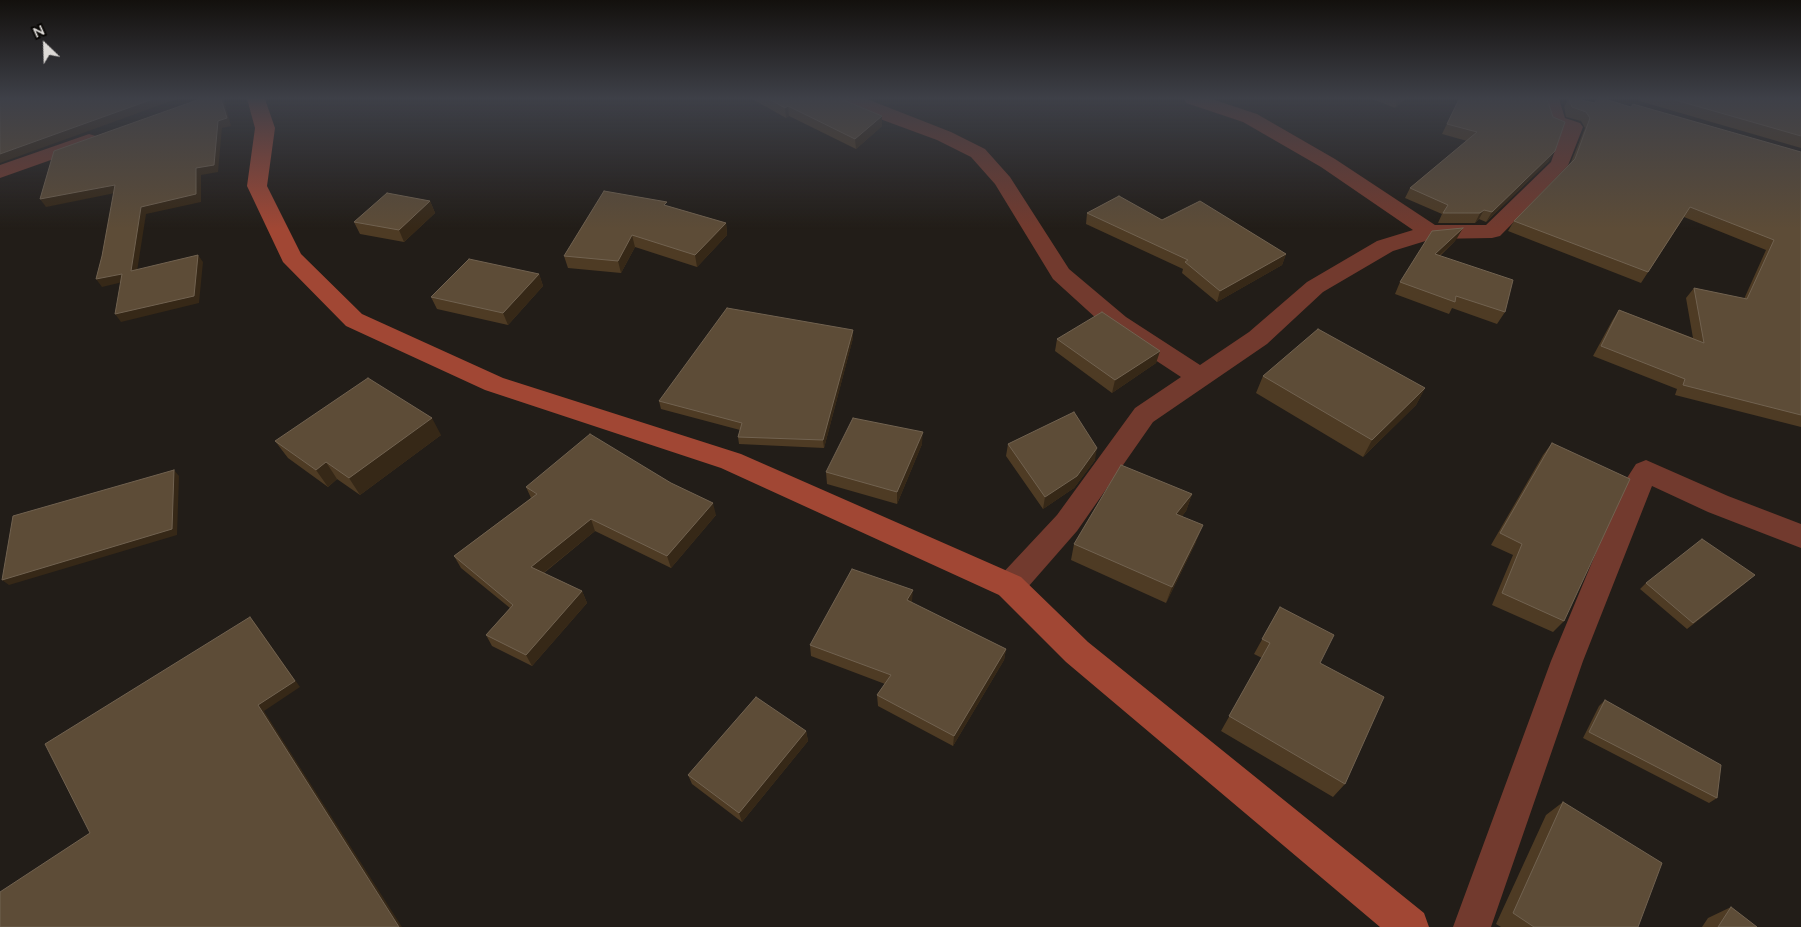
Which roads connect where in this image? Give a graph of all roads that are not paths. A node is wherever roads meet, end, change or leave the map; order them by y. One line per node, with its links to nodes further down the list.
1 (82, 142): 6 (street)
2 (263, 142): 10 (street)
3 (957, 142): 8 (street)
4 (1292, 142): 7 (street)
5 (1568, 142): 7 (street)
6 (0, 172)
7 (1430, 232): 8 (street)
8 (1199, 377): 10 (street)
9 (1801, 536): 12 (street)
10 (1010, 586): 11 (street)
11 (1410, 927)
12 (1472, 927)

